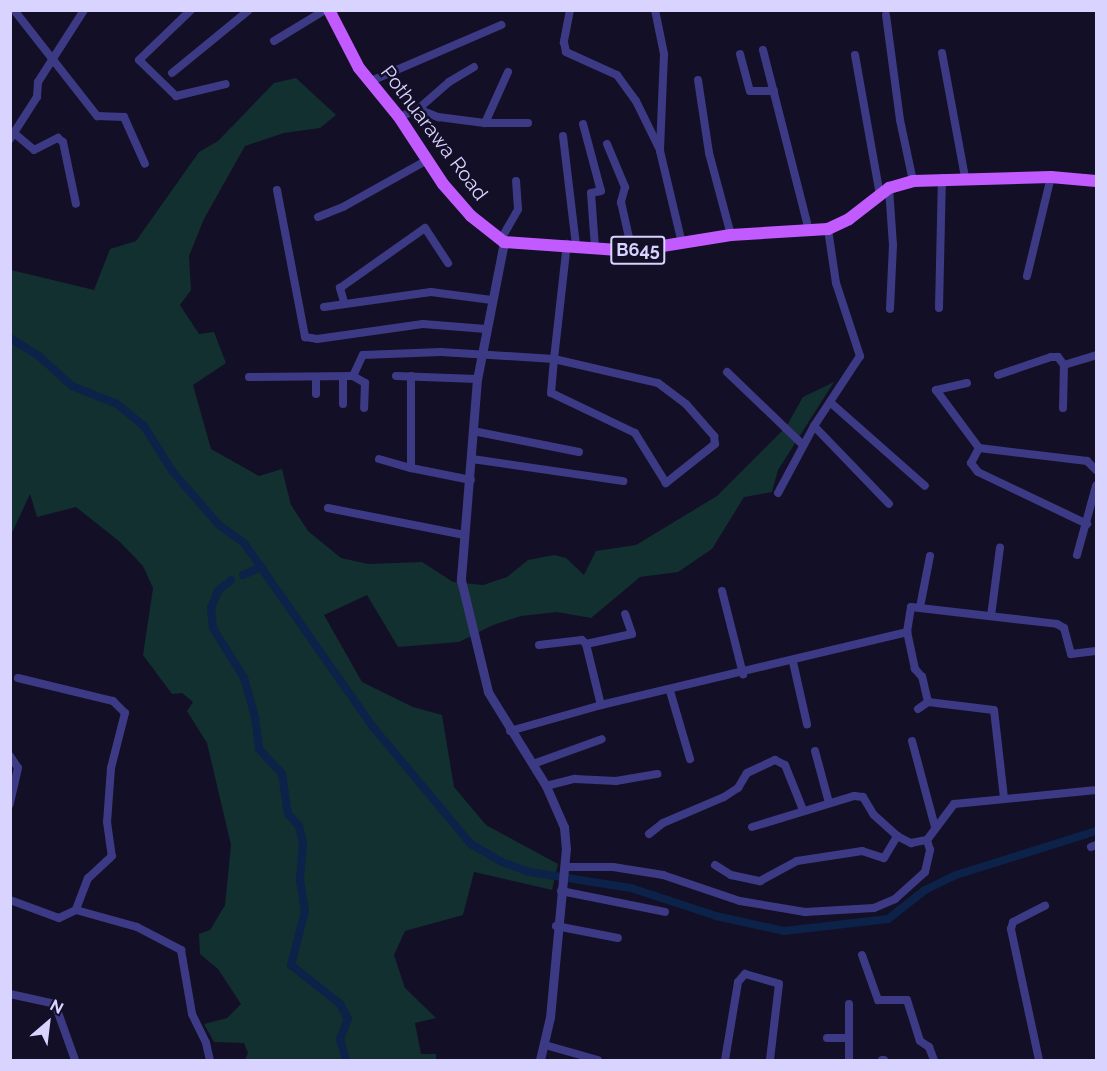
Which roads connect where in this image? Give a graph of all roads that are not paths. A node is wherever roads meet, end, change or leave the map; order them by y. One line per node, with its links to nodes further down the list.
1 (14, 10): 15 (street)
2 (84, 10): 15 (street)
3 (191, 10): 21 (street)
4 (249, 10): 18 (street)
5 (327, 10): 10 (street); 20 (main road, Pothuarawa Road)
6 (655, 10): 31 (street)
7 (572, 11): 31 (street)
8 (886, 15): 37 (street)
9 (501, 25): 20 (street)
10 (274, 41)
11 (763, 50): 22 (street)
12 (942, 53): 35 (street)
13 (740, 54): 22 (street)
14 (855, 55): 41 (street)
15 (52, 59): 28 (street); 33 (street)
16 (474, 67): 23 (street)
17 (508, 72): 25 (street)
18 (172, 74)
19 (698, 80): 46 (street)
20 (371, 81): 24 (main road, Pothuarawa Road)
21 (226, 84)
22 (774, 91): 45 (street)
23 (418, 109): 24 (street); 25 (street)
24 (399, 117): 32 (main road, Pothuarawa Road)
25 (485, 123): 26 (street)
26 (528, 123)
27 (583, 124): 50 (street)
28 (12, 136): 42 (street)
29 (563, 136): 49 (street)
30 (607, 144): 51 (street)
31 (660, 151): 48 (street)
32 (427, 160): 43 (street); 47 (main road, Pothuarawa Road)
33 (145, 164)
34 (942, 177): 35 (main road, B645); 37 (main road, B645); 57 (street)
35 (965, 177): 36 (main road, B645)
36 (1051, 177): 39 (main road, B645); 53 (street)
37 (913, 180): 41 (main road, B645)
38 (516, 181): 47 (street)
39 (1096, 181)
40 (277, 190): 59 (street)
41 (885, 192): 44 (main road, B645); 58 (street)
42 (76, 204)
43 (318, 217)
44 (828, 229): 45 (main road, B645); 75 (street)
45 (809, 230): 46 (main road, B645)
46 (731, 236): 48 (main road, B645)
47 (502, 241): 49 (main road, B645); 54 (street)
48 (682, 243): 51 (main road, B645)
49 (572, 244): 50 (main road, B645); 62 (street)
50 (595, 247): 51 (main road, B645)
51 (632, 251)
52 (448, 263): 55 (street)
53 (1027, 276)
54 (491, 300): 55 (street); 59 (street)
55 (344, 302): 56 (street)
56 (324, 307)
57 (939, 308)
58 (890, 309)
59 (486, 329): 60 (street)
60 (481, 353): 62 (street); 66 (street); 72 (street)
61 (1096, 356): 63 (street)
62 (554, 360): 62 (street)
63 (1064, 365): 65 (street); 78 (street)
64 (727, 372): 81 (street)
65 (998, 375)
66 (353, 376): 71 (street); 77 (street)
67 (396, 376): 68 (street)
68 (411, 376): 72 (street); 86 (street)
69 (249, 377): 70 (street)
70 (316, 377): 71 (street); 74 (street)
71 (343, 377): 76 (street)
72 (477, 379): 80 (street)
73 (967, 383): 82 (street)
74 (316, 394)
75 (831, 403): 79 (street); 90 (street)
76 (343, 404)
77 (364, 408)
78 (1063, 408)
79 (814, 426): 81 (street); 93 (street)
80 (474, 431): 83 (street); 85 (street)
81 (801, 443): 92 (street)
82 (979, 448): 87 (street); 95 (street)
83 (579, 452)
84 (379, 459): 86 (street)
85 (472, 459): 88 (street); 89 (street)
86 (411, 468): 88 (street)
87 (1096, 470)
88 (471, 480): 96 (street)
89 (623, 481)
90 (925, 486)
91 (1096, 486): 95 (street)
92 (778, 493)
93 (889, 504)
94 (328, 508): 96 (street)
95 (1088, 524): 99 (street)
96 (464, 535): 116 (street)
97 (1000, 548): 103 (street)
98 (930, 555): 101 (street)
99 (1077, 555)
100 (722, 591): 109 (street)
101 (920, 607): 103 (street); 104 (street)
102 (625, 614): 105 (street)
103 (991, 616): 107 (street)
104 (907, 632): 108 (street); 112 (street)
105 (586, 644): 106 (street); 113 (street)
106 (539, 645)
107 (1096, 651)
108 (793, 662): 109 (street); 115 (street)
109 (743, 674): 111 (street)
110 (18, 678): 139 (street)
111 (670, 691): 113 (street); 121 (street)
112 (928, 702): 114 (street); 126 (street)
113 (601, 705): 116 (street)
114 (918, 708)
115 (807, 724)
116 (510, 731): 122 (street)
117 (602, 740): 122 (street)
118 (912, 741): 131 (street)
119 (814, 751): 127 (street)
120 (10, 756): 128 (street)
121 (690, 759)
122 (532, 764): 124 (street)
123 (657, 774): 124 (street)
124 (546, 786): 136 (street)
125 (1096, 790): 126 (street)
126 (1004, 798): 131 (street)
127 (829, 802): 129 (street); 133 (street)
128 (10, 804)
129 (803, 810): 130 (street); 132 (street)
130 (752, 827)
131 (935, 827): 134 (street)
132 (649, 834)
133 (897, 836): 134 (street); 135 (street)
134 (927, 840): 136 (street)
135 (715, 865)
136 (563, 878): 140 (street); 141 (street)
137 (10, 900): 139 (street)
138 (1045, 906): 157 (street)
139 (76, 910): 150 (street)
140 (665, 912)
141 (556, 926): 142 (street); 148 (street)
142 (618, 938)
143 (862, 955): 156 (street)
144 (10, 993): 149 (street)
145 (849, 1004): 147 (street)
146 (827, 1038): 147 (street)
147 (849, 1038): 155 (street)
148 (544, 1045): 151 (street); 152 (street)
149 (75, 1060)
150 (210, 1060)
151 (540, 1060)
152 (598, 1060)
153 (725, 1060): 154 (street)
154 (770, 1060)
155 (849, 1060)
156 (934, 1060)
157 (1039, 1060)

